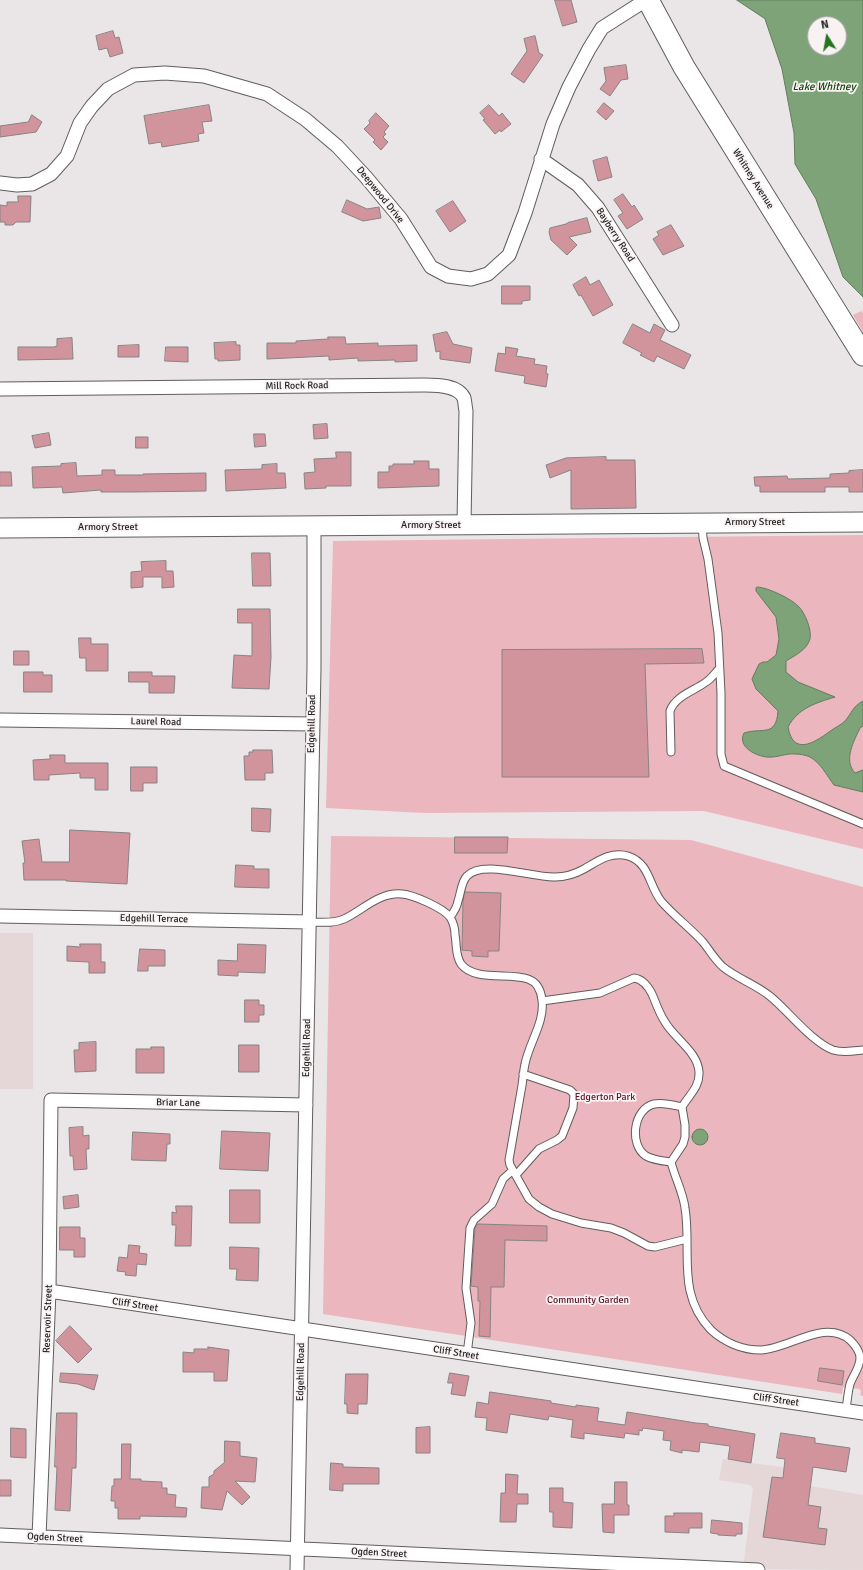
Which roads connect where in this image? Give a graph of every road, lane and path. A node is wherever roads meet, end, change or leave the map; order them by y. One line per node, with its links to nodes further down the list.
1 (647, 0): 2 (street, Deepwood Drive); 5 (main road, Whitney Avenue)
2 (541, 159): 3 (street, Deepwood Drive); 4 (street, Bayberry Road)
3 (0, 183)
4 (672, 325)
5 (863, 355)
6 (0, 389): 9 (street, Mill Rock Road)
7 (702, 522): 8 (main road, Armory Street); 9 (main road, Armory Street); 12 (lane)
8 (863, 522)
9 (464, 524): 10 (main road, Armory Street)
10 (314, 526): 11 (main road, Armory Street); 14 (street, Edgehill Road)
11 (0, 528)
12 (719, 669): 15 (lane); 16 (lane)
13 (0, 720): 14 (street, Laurel Road)
14 (312, 724): 19 (street, Edgehill Road)
15 (671, 752)
16 (863, 824)
17 (0, 916): 19 (street, Edgehill Terrace)
18 (450, 917): 19 (lane); 20 (lane); 21 (lane)
19 (308, 922): 24 (street, Edgehill Road)
20 (542, 1001): 22 (lane); 25 (lane)
21 (863, 1050)
22 (523, 1074): 27 (lane); 27 (lane)
23 (51, 1100): 24 (street, Briar Lane); 29 (street, Reservoir Street)
24 (306, 1105): 30 (street, Edgehill Road)
25 (682, 1107): 26 (lane); 26 (lane)
26 (671, 1162): 28 (lane)
27 (514, 1173): 28 (lane); 31 (lane)
28 (687, 1239): 32 (lane)
29 (49, 1291): 30 (street, Cliff Street); 35 (street, Reservoir Street)
30 (302, 1330): 31 (street, Cliff Street); 36 (street, Edgehill Road)
31 (467, 1354): 32 (street, Cliff Street)
32 (846, 1410): 33 (street, Cliff Street)
33 (863, 1413)
34 (0, 1535): 35 (street, Ogden Street)
35 (39, 1537): 36 (street, Ogden Street)
36 (298, 1550): 37 (street, Edgehill Road); 38 (street, Ogden Street)
37 (297, 1570)
38 (758, 1570)

